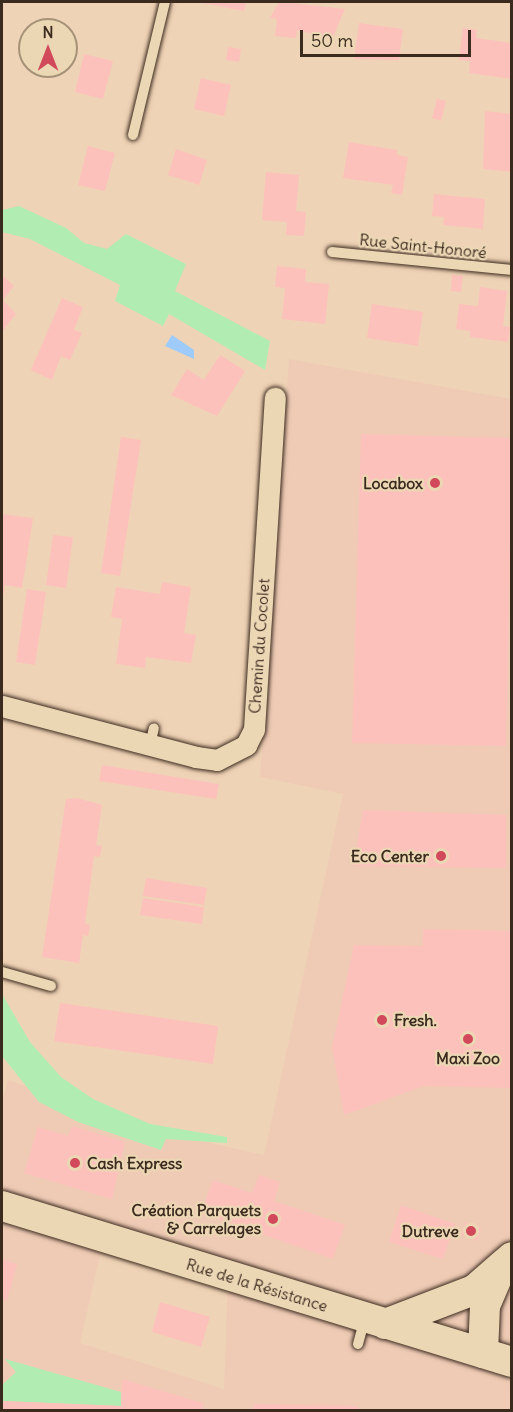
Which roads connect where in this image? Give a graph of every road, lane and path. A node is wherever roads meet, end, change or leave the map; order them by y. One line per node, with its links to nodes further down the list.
1 (165, 2): 2 (lane)
2 (133, 135)
3 (332, 252): 4 (lane, Rue Saint-Honoré)
4 (512, 270)
5 (275, 398): 6 (street, Chemin du Cocolet)
6 (2, 706)
7 (2, 972): 8 (lane)
8 (51, 986)
9 (2, 1206): 11 (street, Rue de la Résistance)
10 (505, 1265): 11 (street); 12 (street)
11 (369, 1329): 12 (street, Rue de la Résistance)
12 (483, 1353): 13 (street, Rue de la Résistance)
13 (512, 1362)

